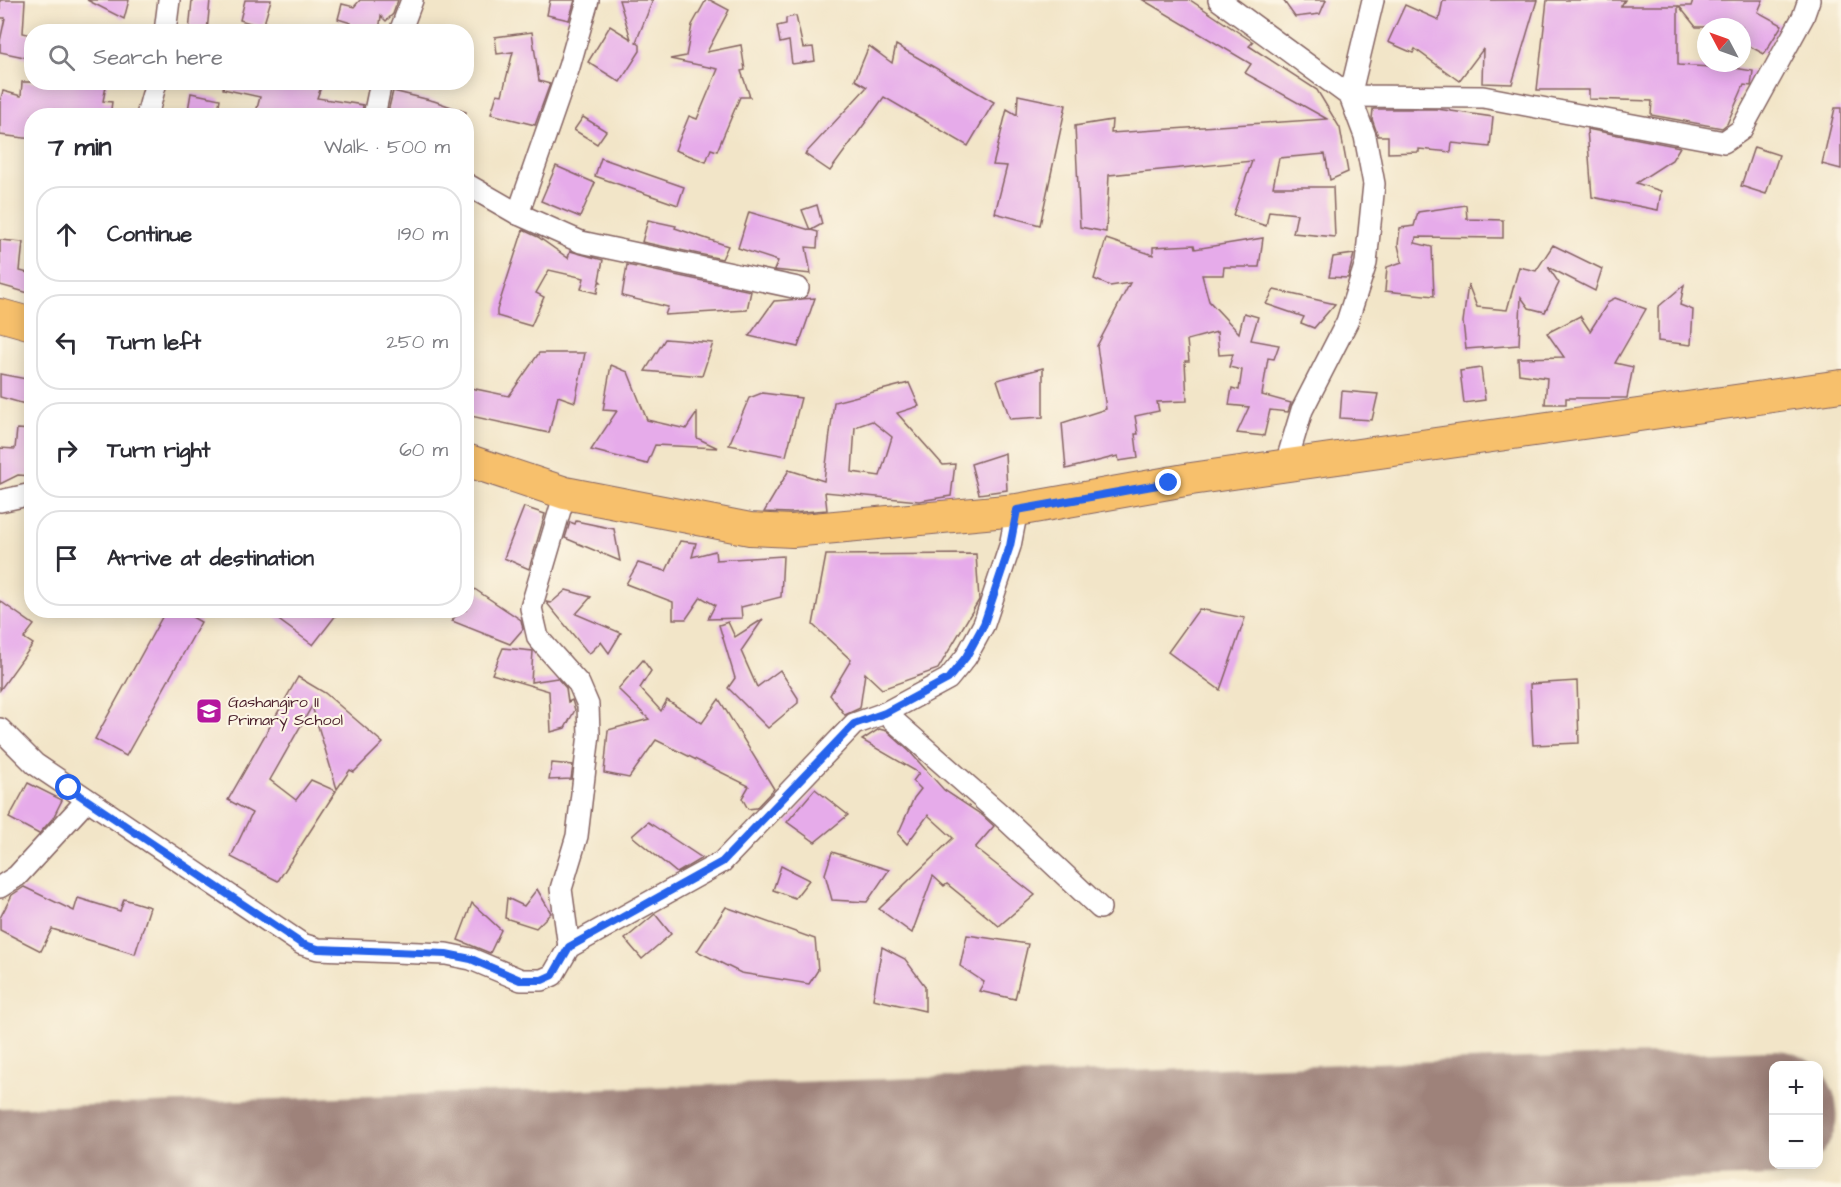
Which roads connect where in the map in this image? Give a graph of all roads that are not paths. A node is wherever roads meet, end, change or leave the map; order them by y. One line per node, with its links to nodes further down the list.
1 (169, 0): 7 (street)
2 (412, 0): 8 (street)
3 (588, 0): 15 (street)
4 (1220, 0): 11 (street)
5 (1373, 0): 11 (street)
6 (1809, 0): 11 (street)
7 (166, 24)
8 (403, 24)
9 (154, 90): 12 (street)
10 (379, 90): 13 (street)
11 (1350, 96): 21 (street)
12 (149, 108)
13 (376, 108)
14 (474, 189): 15 (street)
15 (518, 214): 16 (street)
16 (798, 288)
17 (0, 315): 18 (main road)
18 (24, 322)
19 (1841, 386): 21 (main road)
20 (474, 463): 22 (main road)
21 (1285, 467): 25 (main road)
22 (565, 493): 25 (main road); 31 (street)
23 (24, 496): 24 (street)
24 (0, 501)
25 (1017, 510): 26 (street)
26 (885, 713): 30 (street); 31 (street)
27 (0, 729): 28 (street)
28 (87, 800): 29 (street); 31 (street)
29 (0, 887)
30 (1100, 908)
31 (569, 947)

